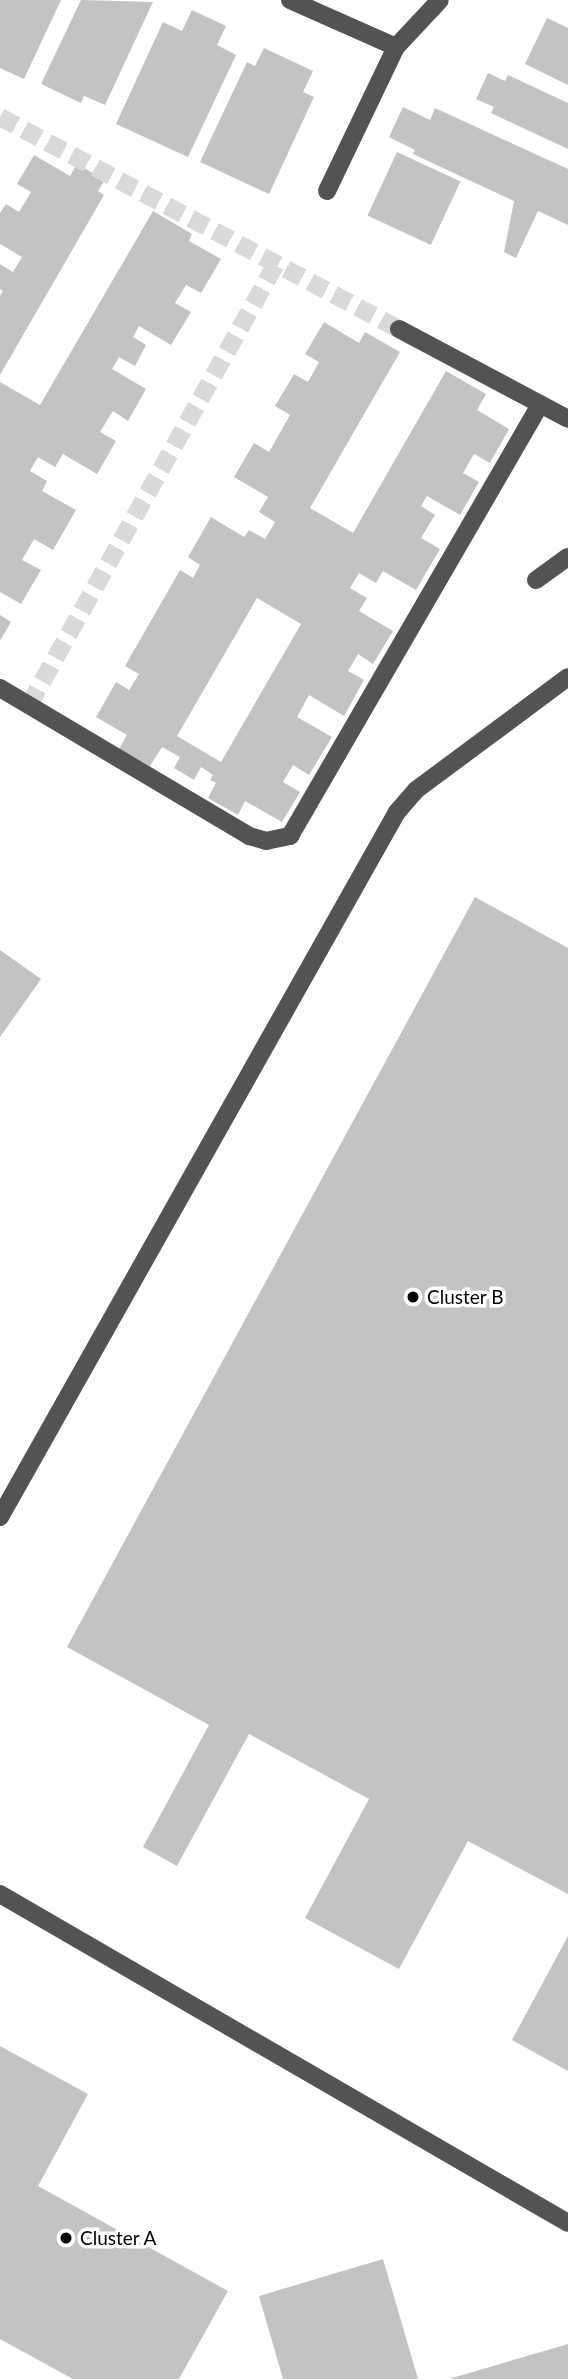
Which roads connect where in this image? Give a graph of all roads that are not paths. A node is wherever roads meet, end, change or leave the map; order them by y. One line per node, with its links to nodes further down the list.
1 (290, 0): 3 (street)
2 (440, 0): 3 (street)
3 (396, 47): 4 (street)
4 (327, 191)
5 (399, 329): 6 (street)
6 (540, 404): 7 (street); 11 (street)
7 (568, 419)
8 (568, 556): 9 (street)
9 (536, 580)
10 (568, 677): 12 (street)
11 (0, 688)
12 (0, 1517)
13 (0, 1894): 14 (street)
14 (568, 2223)

